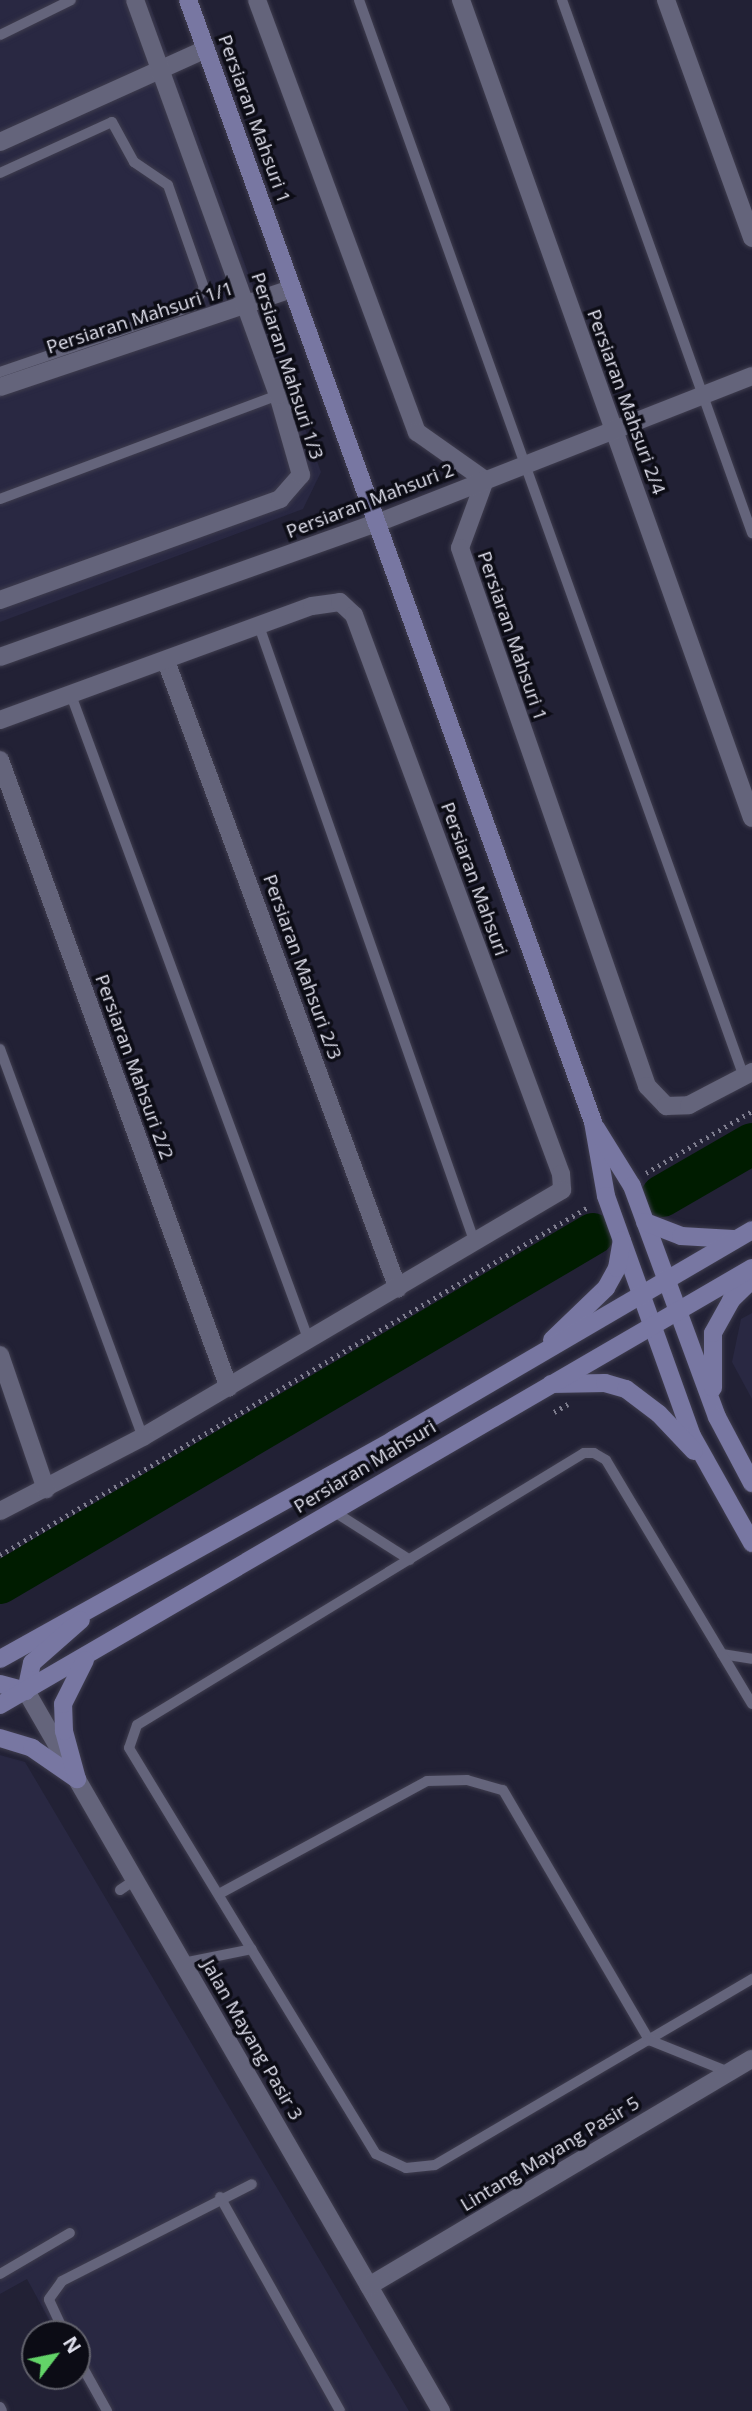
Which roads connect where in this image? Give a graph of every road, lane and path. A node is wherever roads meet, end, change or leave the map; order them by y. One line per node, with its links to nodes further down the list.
1 (71, 0): 9 (lane)
2 (135, 0): 11 (street, Persiaran Mahsuri 1/3)
3 (188, 0): 10 (street, Persiaran Mahsuri 1)
4 (257, 0): 24 (street)
5 (359, 0): 23 (lane)
6 (461, 0): 22 (street, Persiaran Mahsuri 2/4)
7 (562, 0): 20 (lane)
8 (666, 0): 14 (street)
9 (0, 35)
10 (206, 49): 11 (street); 15 (street, Persiaran Mahsuri 1)
11 (161, 68): 12 (street); 16 (street, Persiaran Mahsuri 1/3)
12 (0, 142)
13 (0, 173): 17 (lane)
14 (752, 238)
15 (292, 289): 16 (street, Persiaran Mahsuri 1/1); 26 (street, Persiaran Mahsuri 1)
16 (245, 305): 19 (street, Persiaran Mahsuri 1/1); 21 (street, Persiaran Mahsuri 1/3)
17 (0, 372)
18 (752, 376): 20 (street, Persiaran Mahsuri 2)
19 (0, 387)
20 (704, 394): 22 (street, Persiaran Mahsuri 2); 27 (lane)
21 (278, 395): 25 (lane); 28 (street, Persiaran Mahsuri 1/3)
22 (614, 430): 23 (street, Persiaran Mahsuri 2); 35 (street, Persiaran Mahsuri 2/4)
23 (522, 466): 24 (street, Persiaran Mahsuri 2); 37 (lane)
24 (485, 480): 26 (street, Persiaran Mahsuri 2); 37 (street, Persiaran Mahsuri 1)
25 (0, 499)
26 (377, 523): 30 (street, Persiaran Mahsuri 2); 39 (street, Persiaran Mahsuri 1)
27 (752, 533)
28 (0, 600)
29 (259, 626): 31 (street); 45 (lane); 45 (street, Persiaran Mahsuri)
30 (0, 657)
31 (166, 661): 32 (street); 49 (street, Persiaran Mahsuri 2/3)
32 (71, 695): 33 (street); 53 (lane)
33 (0, 720)
34 (0, 760): 57 (street, Persiaran Mahsuri 2/2)
35 (752, 818)
36 (0, 1049): 59 (lane)
37 (748, 1075)
38 (752, 1111): 40 (path)
39 (593, 1122): 40 (street, Persiaran Mahsuri 1); 41 (street, Persiaran Mahsuri 1)
40 (629, 1180): 42 (street, Persiaran Mahsuri 1)
41 (606, 1196): 44 (street, Persiaran Mahsuri 1); 66 (path)
42 (645, 1222): 43 (street); 48 (street, Persiaran Mahsuri 1)
43 (745, 1234): 48 (street, Persiaran Mahsuri)
44 (622, 1239): 50 (street, Persiaran Mahsuri 1); 55 (street)
45 (475, 1242): 49 (street)
46 (752, 1268): 51 (street, Persiaran Mahsuri)
47 (752, 1280): 58 (street)
48 (667, 1281): 50 (street, Persiaran Mahsuri); 51 (street, Persiaran Mahsuri 1)
49 (398, 1289): 53 (street)
50 (644, 1296): 52 (street, Persiaran Mahsuri 1); 55 (street, Persiaran Mahsuri)
51 (677, 1312): 52 (street, Persiaran Mahsuri); 58 (street, Persiaran Mahsuri 1)
52 (655, 1324): 56 (street, Persiaran Mahsuri); 60 (street, Persiaran Mahsuri 1)
53 (309, 1341): 57 (street)
54 (0, 1355): 62 (street)
55 (527, 1364): 68 (street, Persiaran Mahsuri)
56 (545, 1385): 60 (street); 63 (street, Persiaran Mahsuri)
57 (229, 1388): 59 (street)
58 (717, 1417): 61 (street)
59 (143, 1437): 62 (street)
60 (703, 1461): 65 (street)
61 (752, 1483)
62 (46, 1489): 64 (street)
63 (333, 1510): 67 (lane); 70 (street, Persiaran Mahsuri)
64 (0, 1511)
65 (752, 1543)
66 (0, 1555)
67 (410, 1560): 69 (lane); 79 (lane)
68 (90, 1611): 71 (street, Persiaran Mahsuri); 74 (street)
69 (722, 1654): 72 (lane); 75 (lane)
70 (87, 1657): 74 (street, Persiaran Mahsuri); 78 (street)
71 (0, 1659)
72 (752, 1659)
73 (0, 1684): 74 (street)
74 (26, 1691): 76 (street, Persiaran Mahsuri); 78 (street, Jalan Mayang Pasir 3)
75 (752, 1704)
76 (0, 1705)
77 (0, 1738): 78 (street)
78 (77, 1779): 81 (street, Jalan Mayang Pasir 3)
79 (219, 1894): 80 (lane); 83 (lane)
80 (252, 1949): 81 (lane); 83 (lane)
81 (183, 1963): 90 (street, Jalan Mayang Pasir 3)
82 (752, 1979): 83 (lane)
83 (649, 2040): 85 (lane)
84 (752, 2059): 85 (street, Lintang Mayang Pasir 5)
85 (729, 2072): 90 (street, Lintang Mayang Pasir 5)
86 (252, 2184): 87 (lane)
87 (220, 2197): 91 (lane); 94 (lane)
88 (70, 2233): 89 (lane)
89 (0, 2274)
90 (369, 2286): 95 (street, Jalan Mayang Pasir 3)
91 (58, 2320)
92 (91, 2382): 93 (lane)
93 (107, 2411)
94 (340, 2411)
95 (441, 2411)

